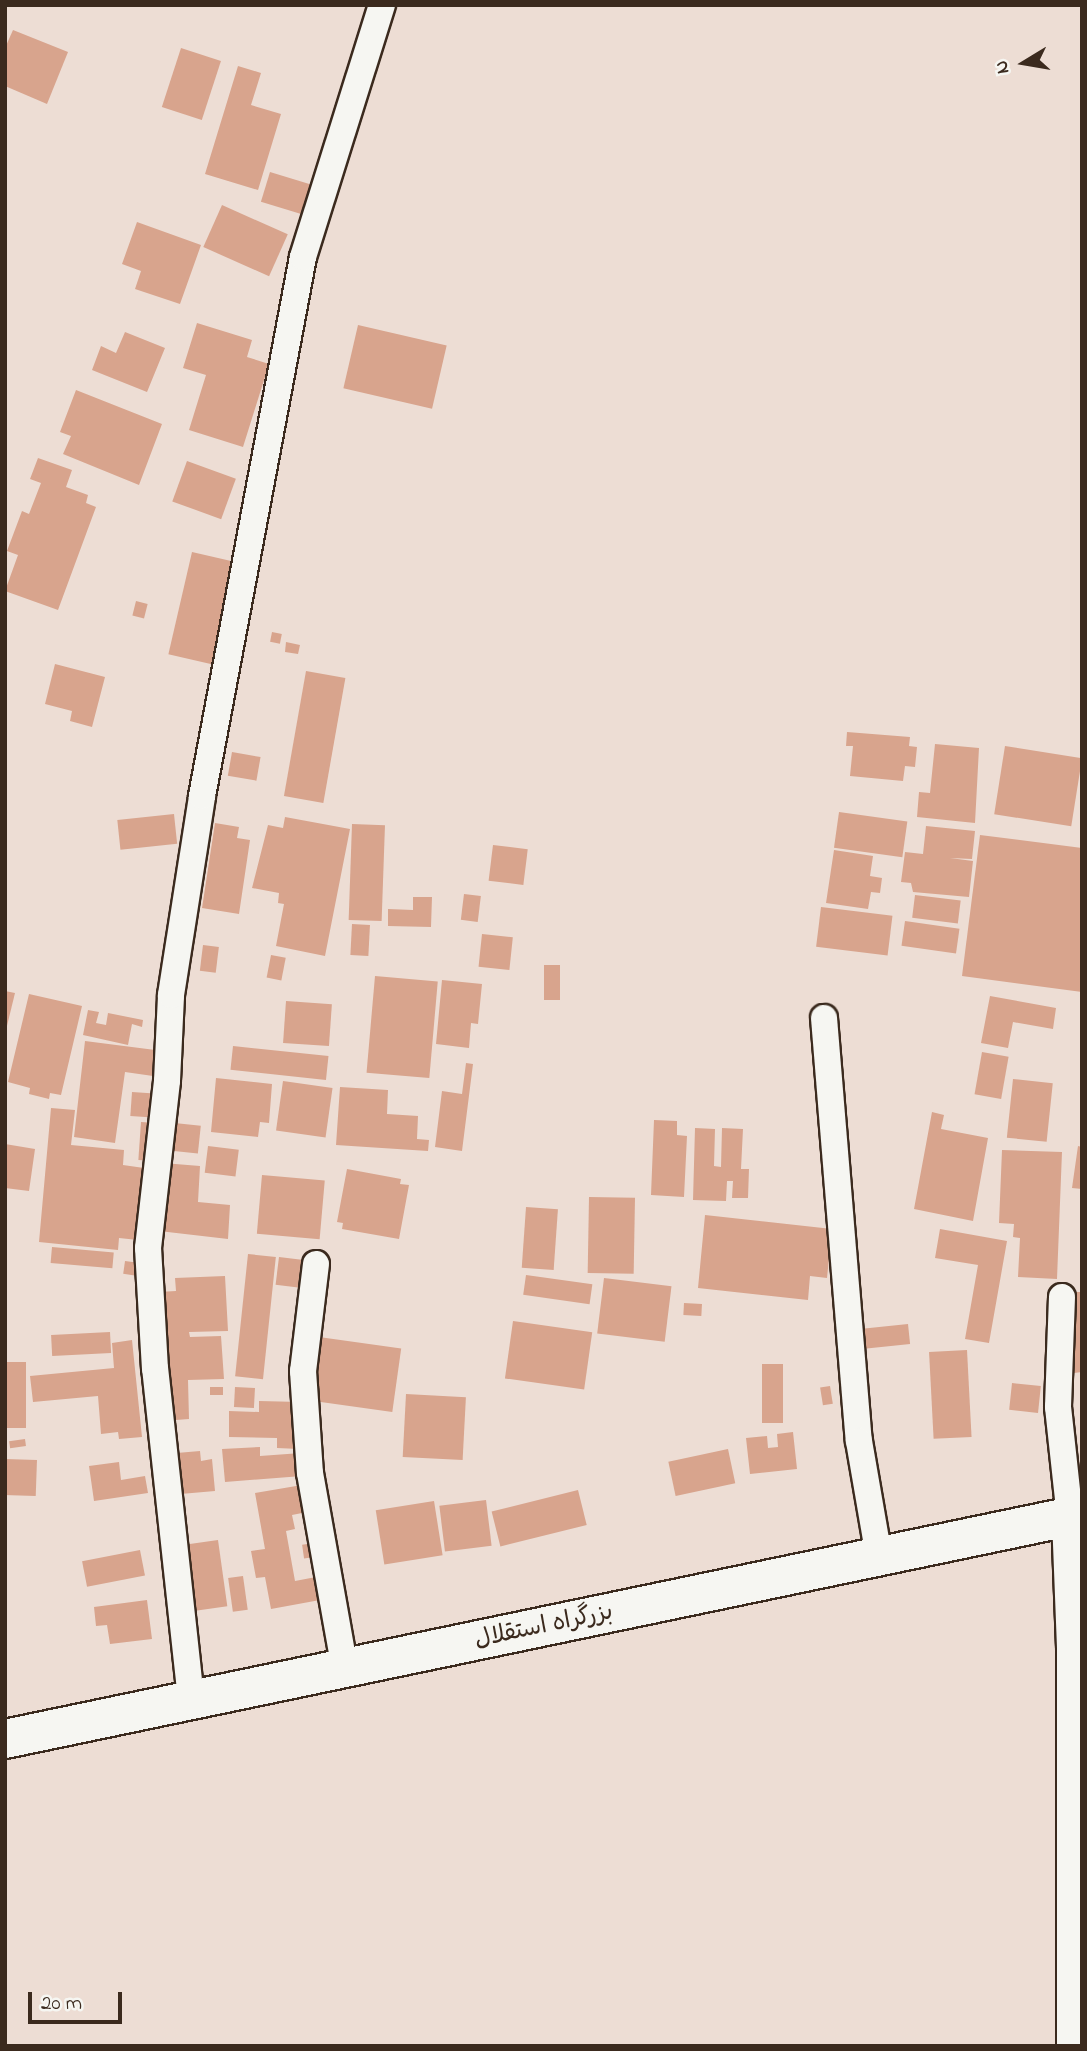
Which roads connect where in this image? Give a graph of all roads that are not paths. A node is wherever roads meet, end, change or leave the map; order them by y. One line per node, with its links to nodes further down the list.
1 (382, 5): 8 (street)
2 (824, 1018): 6 (street)
3 (316, 1264): 7 (street)
4 (1062, 1297): 5 (street)
5 (1076, 1516): 6 (highway, بزرگراه استقلال); 10 (street)
6 (878, 1557): 7 (highway, بزرگراه استقلال)
7 (345, 1669): 8 (highway, بزرگراه استقلال)
8 (191, 1699): 9 (highway, بزرگراه استقلال)
9 (5, 1739)
10 (1075, 2046)

